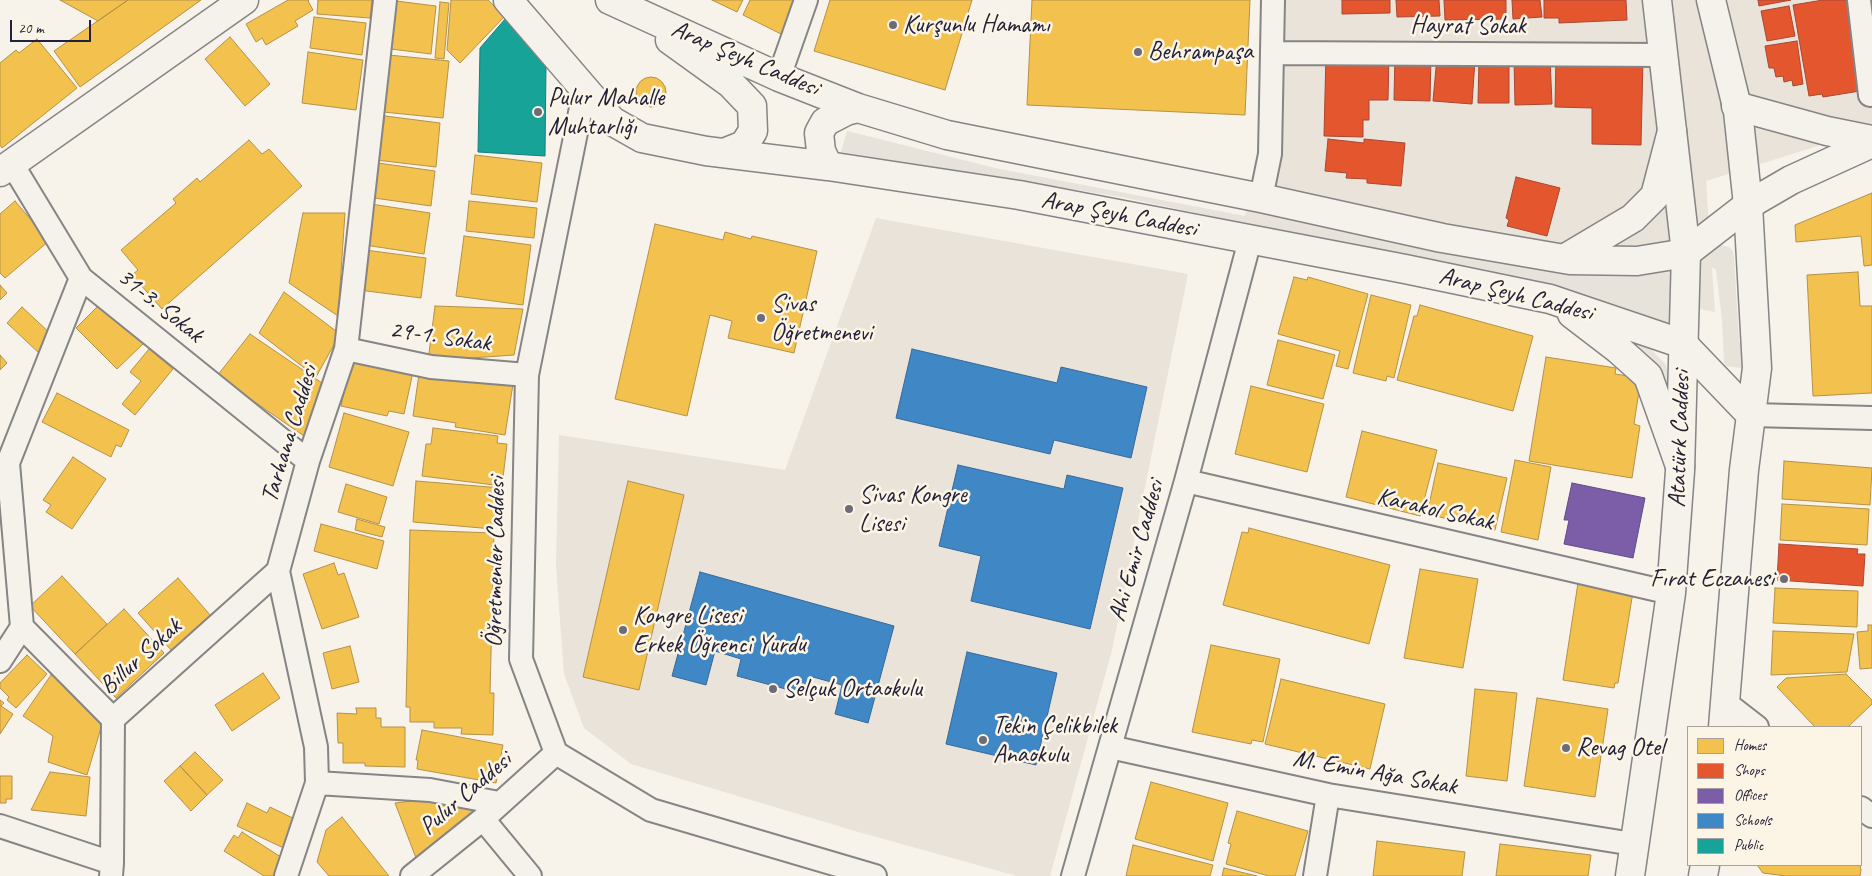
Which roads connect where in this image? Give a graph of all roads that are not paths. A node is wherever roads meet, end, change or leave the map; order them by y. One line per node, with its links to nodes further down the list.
1 (244, 0): 21 (street)
2 (385, 0): 30 (street, Tarhana Caddesi)
3 (508, 0): 13 (street, Arap Şeyh Caddesi)
4 (806, 0): 12 (street)
5 (1273, 0): 10 (street)
6 (1657, 0): 11 (street, Atatürk Caddesi)
7 (1711, 0): 15 (street)
8 (1859, 0): 14 (street)
9 (613, 1): 12 (street, Arap Şeyh Caddesi); 19 (street)
10 (1272, 53): 11 (street, Hayrat Sokak); 22 (street)
11 (1664, 55): 17 (street, Atatürk Caddesi)
12 (780, 77): 16 (street, Arap Şeyh Caddesi)
13 (585, 88): 19 (street, Arap Şeyh Caddesi); 31 (street, Öğretmenler Caddesi)
14 (1870, 95)
15 (1736, 106): 18 (street); 23 (street)
16 (858, 108): 20 (street); 22 (street, Arap Şeyh Caddesi)
17 (1673, 129): 25 (street, Atatürk Caddesi); 26 (street)
18 (1872, 142): 23 (street, Arap Şeyh Caddesi)
19 (724, 153): 20 (street, Arap Şeyh Caddesi)
20 (828, 166): 24 (street, Arap Şeyh Caddesi)
21 (6, 168): 27 (street, 31-3. Sokak)
22 (1261, 198): 26 (street, Arap Şeyh Caddesi)
23 (1748, 205): 25 (street, Arap Şeyh Caddesi); 32 (street)
24 (1250, 240): 28 (street, Arap Şeyh Caddesi); 37 (street, Ahi Emir Caddesi)
25 (1686, 253): 26 (street, Arap Şeyh Caddesi); 29 (street, Atatürk Caddesi)
26 (1564, 259)
27 (81, 278): 34 (street, 31-3. Sokak); 35 (street)
28 (1550, 299): 29 (street, Arap Şeyh Caddesi); 36 (street)
29 (1683, 344): 32 (street, Arap Şeyh Caddesi); 36 (street, Atatürk Caddesi)
30 (346, 349): 31 (street, 29-1. Sokak); 34 (street, Tarhana Caddesi)
31 (527, 375): 46 (street, Öğretmenler Caddesi)
32 (1751, 415): 33 (street); 42 (street)
33 (1872, 418)
34 (308, 461): 38 (street, Tarhana Caddesi)
35 (4, 465): 40 (street)
36 (1680, 466): 39 (street, Atatürk Caddesi)
37 (1186, 481): 39 (street, Karakol Sokak); 45 (street, Ahi Emir Caddesi)
38 (278, 571): 43 (street, Billur Sokak); 47 (street, Tarhana Caddesi)
39 (1670, 592): 52 (street, Atatürk Caddesi)
40 (22, 627): 41 (street); 43 (street)
41 (0, 661)
42 (1725, 715): 44 (street)
43 (113, 719): 53 (street, Billur Sokak)
44 (1754, 726)
45 (1110, 746): 48 (street, M. Emin Ağa Sokak); 58 (street, Ahi Emir Caddesi)
46 (556, 753): 49 (street, Pulur Caddesi); 54 (street)
47 (317, 783): 49 (street); 55 (street, Tarhana Caddesi)
48 (1328, 795): 52 (street, M. Emin Ağa Sokak); 59 (street)
49 (499, 803): 50 (street, Pulur Caddesi)
50 (483, 819): 56 (street, Pulur Caddesi); 57 (street)
51 (0, 826): 53 (street)
52 (1633, 844): 60 (street, Atatürk Caddesi)
53 (111, 869)
54 (860, 874)
55 (286, 876)
56 (412, 876)
57 (530, 876)
58 (1073, 876)
59 (1315, 876)
60 (1630, 876)

